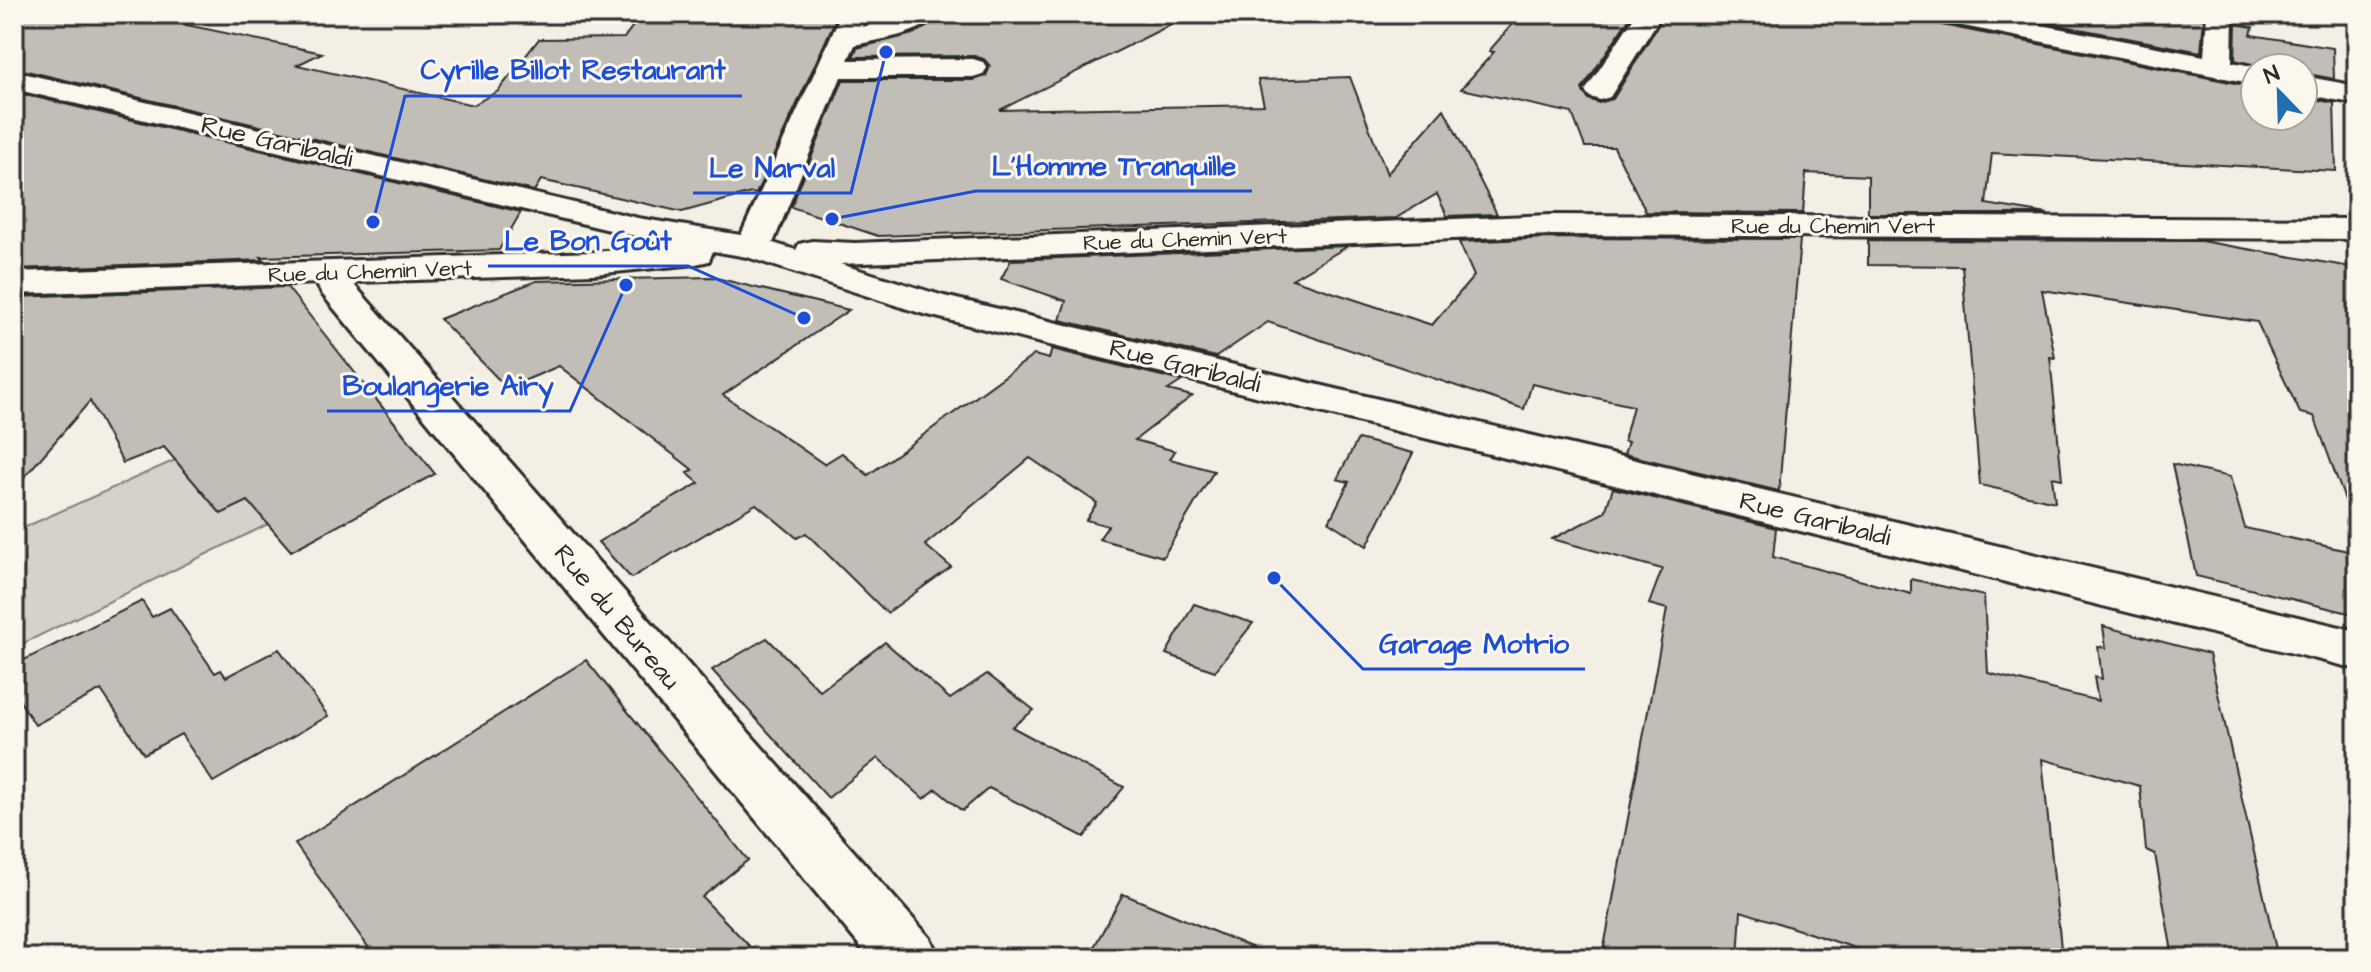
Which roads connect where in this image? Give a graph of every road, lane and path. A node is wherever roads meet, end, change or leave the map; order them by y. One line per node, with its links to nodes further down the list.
1 (925, 14): 5 (street)
2 (1649, 14): 12 (street)
3 (1943, 14): 7 (street)
4 (2220, 14): 7 (street)
5 (849, 27): 8 (street)
6 (973, 68): 8 (street)
7 (2217, 68): 9 (street)
8 (829, 69): 15 (street)
9 (2239, 72)
10 (14, 80): 15 (street, Rue Garibaldi)
11 (2319, 88): 13 (street)
12 (1600, 91)
13 (2357, 95)
14 (2357, 229): 15 (street, Rue du Chemin Vert)
15 (753, 248): 16 (street, Rue du Chemin Vert); 18 (street, Rue Garibaldi)
16 (343, 273): 17 (street, Rue du Chemin Vert); 19 (street, Rue du Bureau)
17 (14, 283)
18 (2357, 650)
19 (908, 958)

